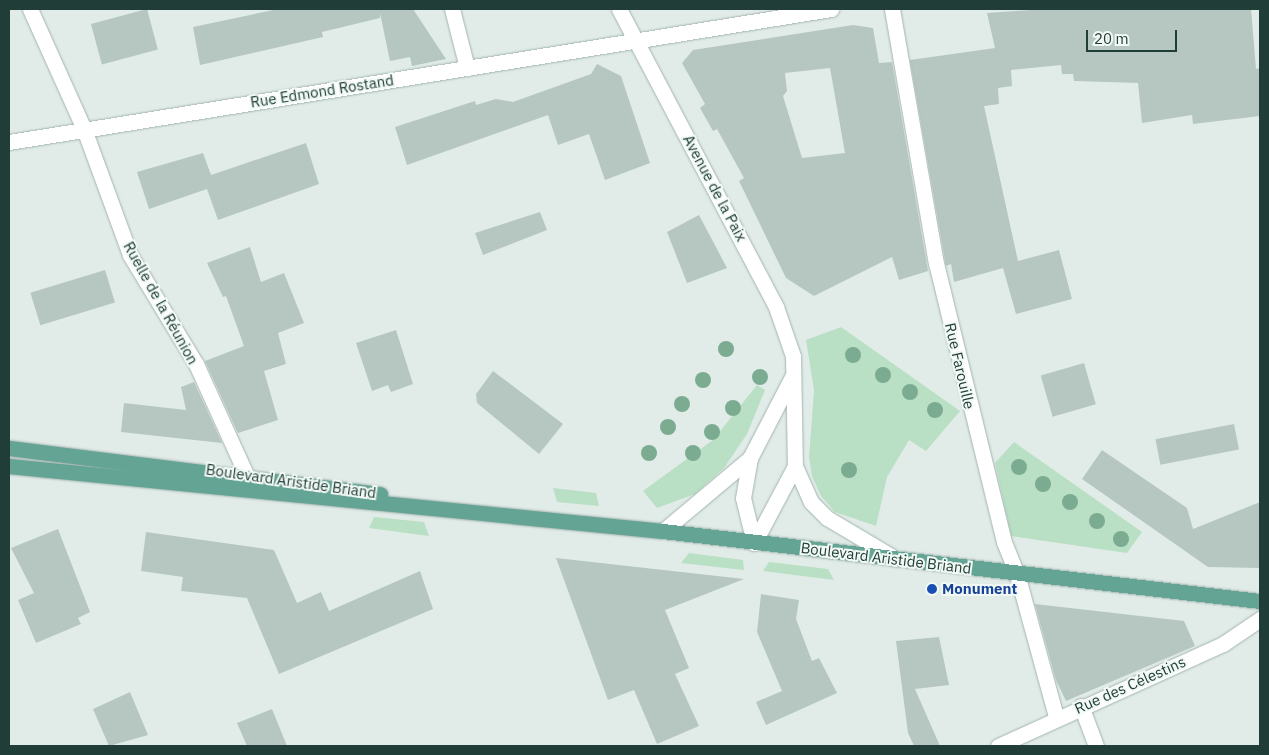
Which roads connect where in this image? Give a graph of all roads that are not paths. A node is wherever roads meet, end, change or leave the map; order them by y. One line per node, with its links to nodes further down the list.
1 (30, 9): 8 (street, Ruelle de la Réunion)
2 (452, 9): 7 (street)
3 (619, 9): 6 (street, Avenue de la Paix)
4 (831, 9): 6 (street, Rue Edmond Rostand)
5 (892, 9): 20 (street, Rue Farouille)
6 (634, 39): 7 (street, Rue Edmond Rostand); 10 (street, Avenue de la Paix)
7 (467, 68): 8 (street, Rue Edmond Rostand)
8 (84, 128): 9 (street, Rue Edmond Rostand); 15 (street, Ruelle de la Réunion)
9 (9, 142)
10 (793, 374): 12 (street); 14 (street, Avenue de la Paix)
11 (9, 448): 15 (main road, Boulevard Aristide Briand)
12 (750, 458): 17 (street); 18 (street)
13 (9, 466): 16 (main road, Boulevard Aristide Briand)
14 (794, 466): 18 (street, Avenue de la Paix); 19 (street, Avenue de la Paix)
15 (246, 474): 16 (main road, Boulevard Aristide Briand)
16 (572, 521): 17 (main road, Boulevard Aristide Briand)
17 (663, 531): 18 (main road, Boulevard Aristide Briand)
18 (754, 543): 19 (main road, Boulevard Aristide Briand)
19 (896, 559): 20 (main road, Boulevard Aristide Briand)
20 (1018, 574): 21 (main road, Boulevard Aristide Briand); 24 (street, Rue Farouille)
21 (1260, 601)
22 (1260, 619): 23 (street, Rue des Célestins)
23 (1082, 706): 24 (street, Rue des Célestins); 26 (street)
24 (1056, 717): 25 (street, Rue des Célestins)
25 (998, 746)
26 (1096, 746)

